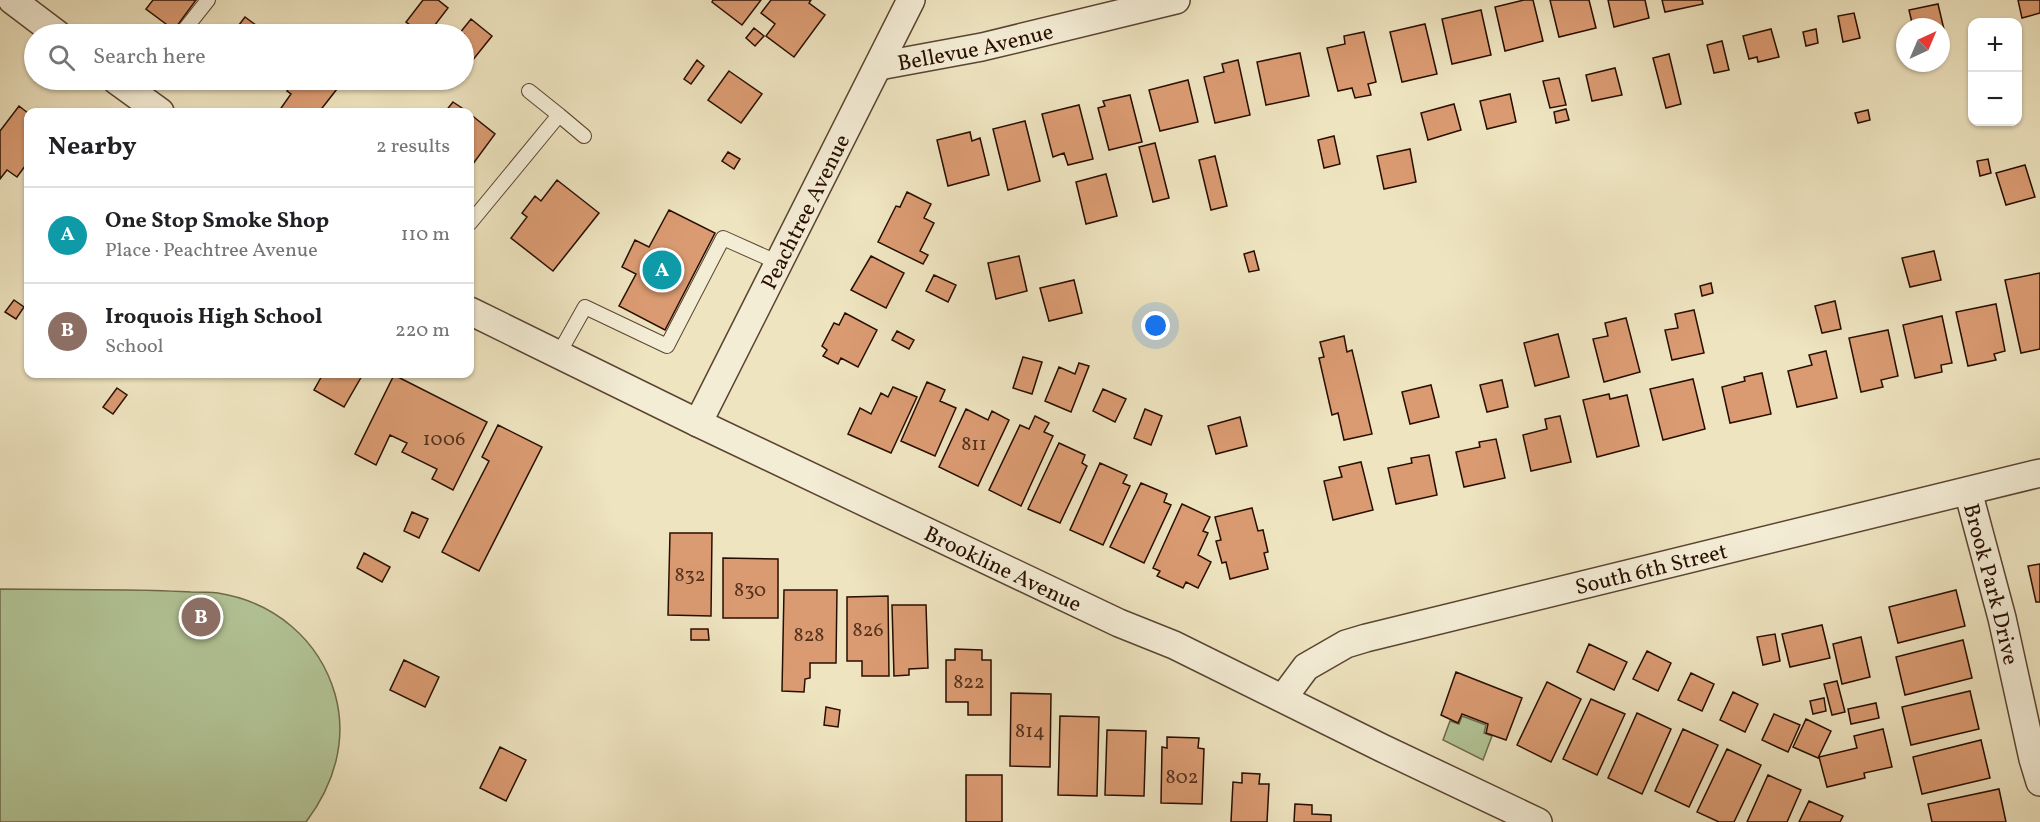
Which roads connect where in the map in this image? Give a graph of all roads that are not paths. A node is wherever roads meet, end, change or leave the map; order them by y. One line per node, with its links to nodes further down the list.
1 (12, 0): 5 (street)
2 (208, 0): 6 (lane)
3 (911, 0): 7 (street, Peachtree Avenue)
4 (1176, 0): 7 (street, Bellevue Avenue)
5 (44, 24)
6 (189, 24)
7 (879, 66): 14 (street, Peachtree Avenue)
8 (135, 90): 10 (street)
9 (529, 91): 11 (lane)
10 (156, 108)
11 (559, 115): 12 (lane); 13 (lane)
12 (584, 136)
13 (474, 218)
14 (779, 263): 16 (lane); 17 (street, Peachtree Avenue)
15 (474, 313): 16 (street, Brookline Avenue)
16 (558, 355): 17 (street, Brookline Avenue)
17 (698, 423): 20 (street, Brookline Avenue)
18 (2040, 474): 19 (street, South 6th Street)
19 (1968, 491): 20 (street, South 6th Street); 21 (street, Brook Park Drive)
20 (1283, 698): 22 (street, Brookline Avenue)
21 (2040, 782)
22 (1538, 822)

